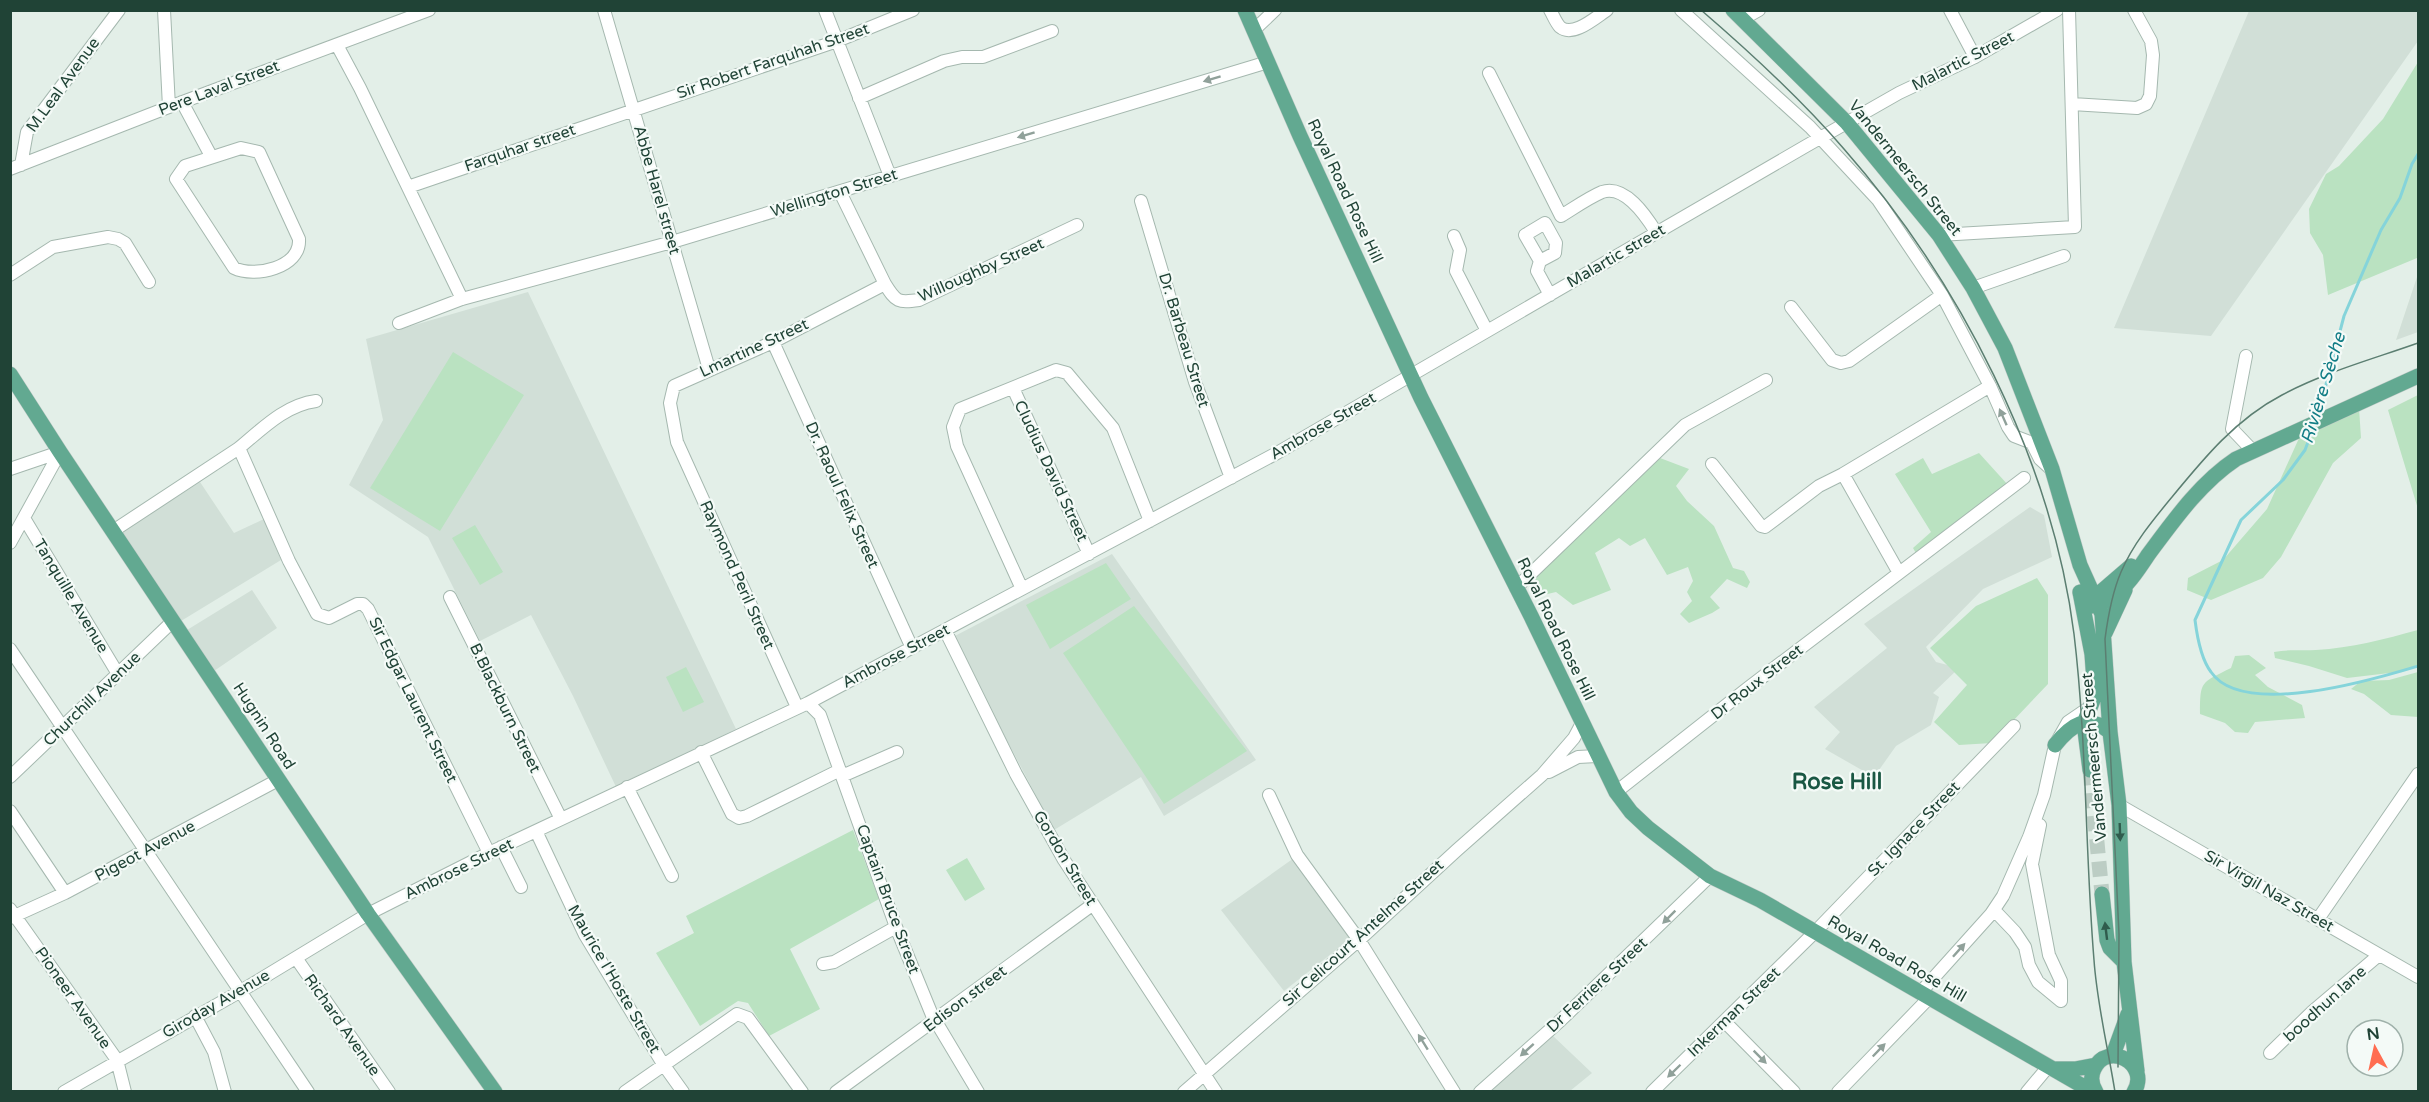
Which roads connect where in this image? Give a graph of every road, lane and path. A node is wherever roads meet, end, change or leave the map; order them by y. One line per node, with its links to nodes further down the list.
1 (119, 10): 34 (street, M.Leal Avenue)
2 (164, 10): 29 (street)
3 (429, 10): 17 (street, Pere Laval Street)
4 (604, 10): 30 (street, Abbe Harel street)
5 (825, 10): 21 (street)
6 (913, 10): 21 (street, Sir Robert Farquhah Street)
7 (1245, 10): 19 (main road, Royal Road Rose Hill)
8 (1275, 10): 19 (street)
9 (1550, 10): 10 (street)
10 (1607, 10)
11 (1681, 10): 32 (street)
12 (1759, 10): 18 (street)
13 (1950, 10): 23 (street)
14 (2057, 10): 23 (street, Malartic Street)
15 (2069, 10): 28 (street)
16 (2134, 10): 28 (street)
17 (411, 14): 22 (street, Pere Laval Street)
18 (1738, 15): 31 (main road, Vandermeersch Street)
19 (1254, 30): 24 (main road, Royal Road Rose Hill)
20 (1052, 31): 26 (street)
21 (837, 41): 26 (street); 30 (street, Sir Robert Farquhah Street)
22 (337, 45): 27 (street, Pere Laval Street); 36 (street)
23 (1975, 57): 31 (street, Malartic Street)
24 (1268, 62): 35 (street, Wellington Street, one-way to 35); 61 (main road, Royal Road Rose Hill)
25 (1489, 73): 39 (street)
26 (859, 98): 35 (street)
27 (182, 102): 29 (street, Pere Laval Street); 33 (street)
28 (2072, 104): 43 (street)
29 (169, 107): 34 (street, Pere Laval Street)
30 (633, 110): 36 (street, Farquhar street); 45 (street, Abbe Harel street)
31 (1847, 123): 32 (street, Malartic street); 43 (main road, Vandermeersch Street)
32 (1821, 138): 42 (street, Malartic street); 53 (street)
33 (211, 156): 33 (street)
34 (16, 167)
35 (890, 176): 37 (street, Wellington Street)
36 (408, 187): 54 (street)
37 (840, 192): 45 (street, Wellington Street); 50 (street, Willoughby Street)
38 (1142, 201): 76 (street, Dr. Barbeau Street)
39 (1561, 216): 40 (street); 42 (street)
40 (1545, 223): 47 (street); 47 (street)
41 (1077, 225): 50 (street, Willoughby Street)
42 (1656, 232): 52 (street, Malartic street)
43 (1939, 235): 51 (main road, Vandermeersch Street)
44 (1454, 236): 57 (street)
45 (672, 242): 54 (street, Wellington Street); 60 (street, Abbe Harel street)
46 (2064, 256): 51 (street)
47 (1540, 261): 52 (street)
48 (10, 275): 49 (street)
49 (149, 282)
50 (885, 284): 58 (street, Lmartine Street)
51 (1973, 288): 74 (main road, Vandermeersch Street)
52 (1550, 295): 57 (street, Malartic street)
53 (1942, 296): 55 (street); 65 (street)
54 (462, 299): 56 (street, Wellington Street)
55 (1791, 307)
56 (399, 323)
57 (1487, 331): 61 (street, Malartic street)
58 (773, 342): 60 (street, Lmartine Street); 94 (street, Dr. Raoul Felix Street)
59 (2246, 356): 70 (street)
60 (709, 369): 68 (street, Lmartine Street)
61 (1411, 374): 76 (street, Ambrose Street); 87 (main road, Royal Road Rose Hill)
62 (10, 375): 71 (main road, Hugnin Road)
63 (2418, 376): 70 (main road)
64 (1766, 380): 87 (street)
65 (1990, 386): 74 (street, one-way to 65); 75 (street)
66 (1013, 388): 80 (street); 83 (street, Cludius David Street); 88 (street)
67 (316, 401): 69 (street)
68 (678, 442): 97 (street, Raymond Peril Street)
69 (238, 448): 81 (street); 124 (street, Sir Edgar Laurent Street)
70 (2252, 450): 86 (main road)
71 (60, 452): 73 (street); 79 (street); 81 (main road, Hugnin Road)
72 (1712, 464): 75 (street)
73 (10, 469)
74 (2052, 469): 78 (main road, Vandermeersch Street)
75 (1843, 474): 85 (street)
76 (1231, 478): 80 (street, Ambrose Street)
77 (2024, 478): 85 (street, Dr Roux Street)
78 (2065, 509): 84 (main road, Vandermeersch Street); 90 (main road, Vandermeersch Street)
79 (24, 518): 82 (street); 96 (street, Tanquille Avenue)
80 (1150, 521): 83 (street, Ambrose Street)
81 (113, 531): 91 (main road, Hugnin Road)
82 (10, 543)
83 (1089, 554): 88 (street, Ambrose Street)
84 (2080, 565): 86 (main road); 90 (main road, Vandermeersch Street)
85 (1899, 573): 115 (street, Dr Roux Street)
86 (2125, 579): 90 (main road); 93 (main road)
87 (1516, 588): 99 (main road, Royal Road Rose Hill)
88 (1022, 589): 92 (street, Ambrose Street)
89 (450, 597): 120 (street, B.Blackburn Street)
90 (2091, 599): 93 (main road, Vandermeersch Street); 98 (main road, Vandermeersch Street)
91 (173, 621): 96 (street, Churchill Avenue); 113 (main road, Hugnin Road)
92 (945, 630): 94 (street, Ambrose Street); 132 (street, Gordon Street)
93 (2103, 637): 103 (main road, Vandermeersch Street)
94 (912, 648): 97 (street, Ambrose Street)
95 (10, 649): 102 (street)
96 (118, 674): 102 (street, Churchill Avenue)
97 (803, 705): 105 (street, Ambrose Street); 109 (street, Captain Bruce Street)
98 (2090, 708): 100 (main road, Vandermeersch Street); 104 (street)
99 (1582, 723): 107 (main road, Royal Road Rose Hill); 111 (street, Sir Celicourt Antelme Street)
100 (2084, 723): 103 (main road); 104 (main road); 108 (main road)
101 (2014, 726): 138 (street, St. Ignace Street)
102 (63, 727): 112 (street, Churchill Avenue); 123 (street)
103 (2110, 732): 118 (main road, Vandermeersch Street)
104 (2055, 745): 117 (street)
105 (701, 752): 109 (street); 114 (street, Ambrose Street)
106 (897, 752): 109 (street)
107 (1597, 756): 111 (street, Sir Celicourt Antelme Street); 115 (main road, Royal Road Rose Hill)
108 (2090, 770)
109 (841, 773): 137 (street, Captain Bruce Street)
110 (2418, 774): 136 (street)
111 (1542, 775): 139 (street, Sir Celicourt Antelme Street)
112 (10, 777)
113 (278, 780): 123 (street, Pigeot Avenue); 135 (main road, Hugnin Road)
114 (627, 787): 120 (street, Ambrose Street); 126 (street)
115 (1616, 792): 127 (main road, Royal Road Rose Hill)
116 (1269, 795): 139 (street)
117 (2043, 795): 125 (street); 128 (street)
118 (2119, 805): 136 (street, Sir Virgil Naz Street); 142 (main road, Vandermeersch Street, one-way to 142)
119 (10, 811): 130 (street)
120 (561, 819): 121 (street, Ambrose Street)
121 (536, 831): 122 (street, Ambrose Street); 154 (street, Maurice I'Hoste Street)
122 (501, 848): 124 (street, Ambrose Street); 129 (street)
123 (146, 850): 130 (street, Pigeot Avenue); 145 (street)
124 (489, 853): 135 (street, Ambrose Street)
125 (2034, 872): 128 (street); 133 (street)
126 (672, 876)
127 (1710, 876): 138 (main road, Royal Road Rose Hill); 173 (street, Dr Ferriere Street, one-way to 173)
128 (2011, 880): 133 (street)
129 (521, 887)
130 (65, 893): 134 (street, Pigeot Avenue)
131 (2102, 894): 142 (main road, one-way to 131)
132 (1092, 905): 149 (street, Edison street); 158 (street, Gordon Street)
133 (1994, 910): 146 (street, one-way to 133)
134 (12, 914): 153 (street, Pioneer Avenue)
135 (368, 914): 141 (street, Giroday Avenue); 164 (main road, Hugnin Road)
136 (2318, 919): 140 (street, Sir Virgil Naz Street)
137 (896, 927): 143 (street); 149 (street, Captain Bruce Street)
138 (1815, 932): 146 (main road, Royal Road Rose Hill); 150 (street, Inkerman Street)
139 (1359, 940): 158 (street, Sir Celicourt Antelme Street); 172 (street, one-way to 139)
140 (2379, 955): 144 (street, Sir Virgil Naz Street); 151 (street, boodhun lane)
141 (296, 958): 145 (street, Giroday Avenue); 163 (street, Richard Avenue)
142 (2124, 962): 147 (main road, Vandermeersch Street)
143 (823, 964)
144 (2418, 977)
145 (241, 991): 148 (street, Giroday Avenue); 162 (street)
146 (1924, 996): 156 (main road, Royal Road Rose Hill); 176 (street, one-way to 146)
147 (2130, 1008): 152 (main road); 157 (main road, Vandermeersch Street)
148 (195, 1016): 153 (street, Giroday Avenue); 161 (street)
149 (935, 1021): 168 (street, Edison street); 169 (street, Captain Bruce Street)
150 (1725, 1022): 174 (street, Inkerman Street, one-way to 174); 175 (street, one-way to 175)
151 (2270, 1053)
152 (2113, 1055): 155 (main road); 157 (main road)
153 (117, 1060): 159 (street, Giroday Avenue); 160 (street, Pioneer Avenue)
154 (663, 1064): 165 (street); 166 (street, Maurice I'Hoste Street); 167 (street)
155 (2096, 1065): 156 (main road); 178 (main road)
156 (2050, 1068): 177 (street); 178 (main road, Royal Road Rose Hill)
157 (2137, 1071): 179 (main road, Vandermeersch Street)
158 (1205, 1074): 170 (street, Sir Celicourt Antelme Street); 171 (street, Gordon Street)
159 (64, 1092)
160 (125, 1092)
161 (225, 1092)
162 (308, 1092)
163 (389, 1092)
164 (495, 1092)
165 (625, 1092)
166 (683, 1092)
167 (802, 1092)
168 (836, 1092)
169 (978, 1092)
170 (1184, 1092)
171 (1216, 1092)
172 (1454, 1092)
173 (1480, 1092)
174 (1652, 1092)
175 (1794, 1092)
176 (1838, 1092)
177 (2027, 1092)
178 (2094, 1092)
179 (2133, 1092)

